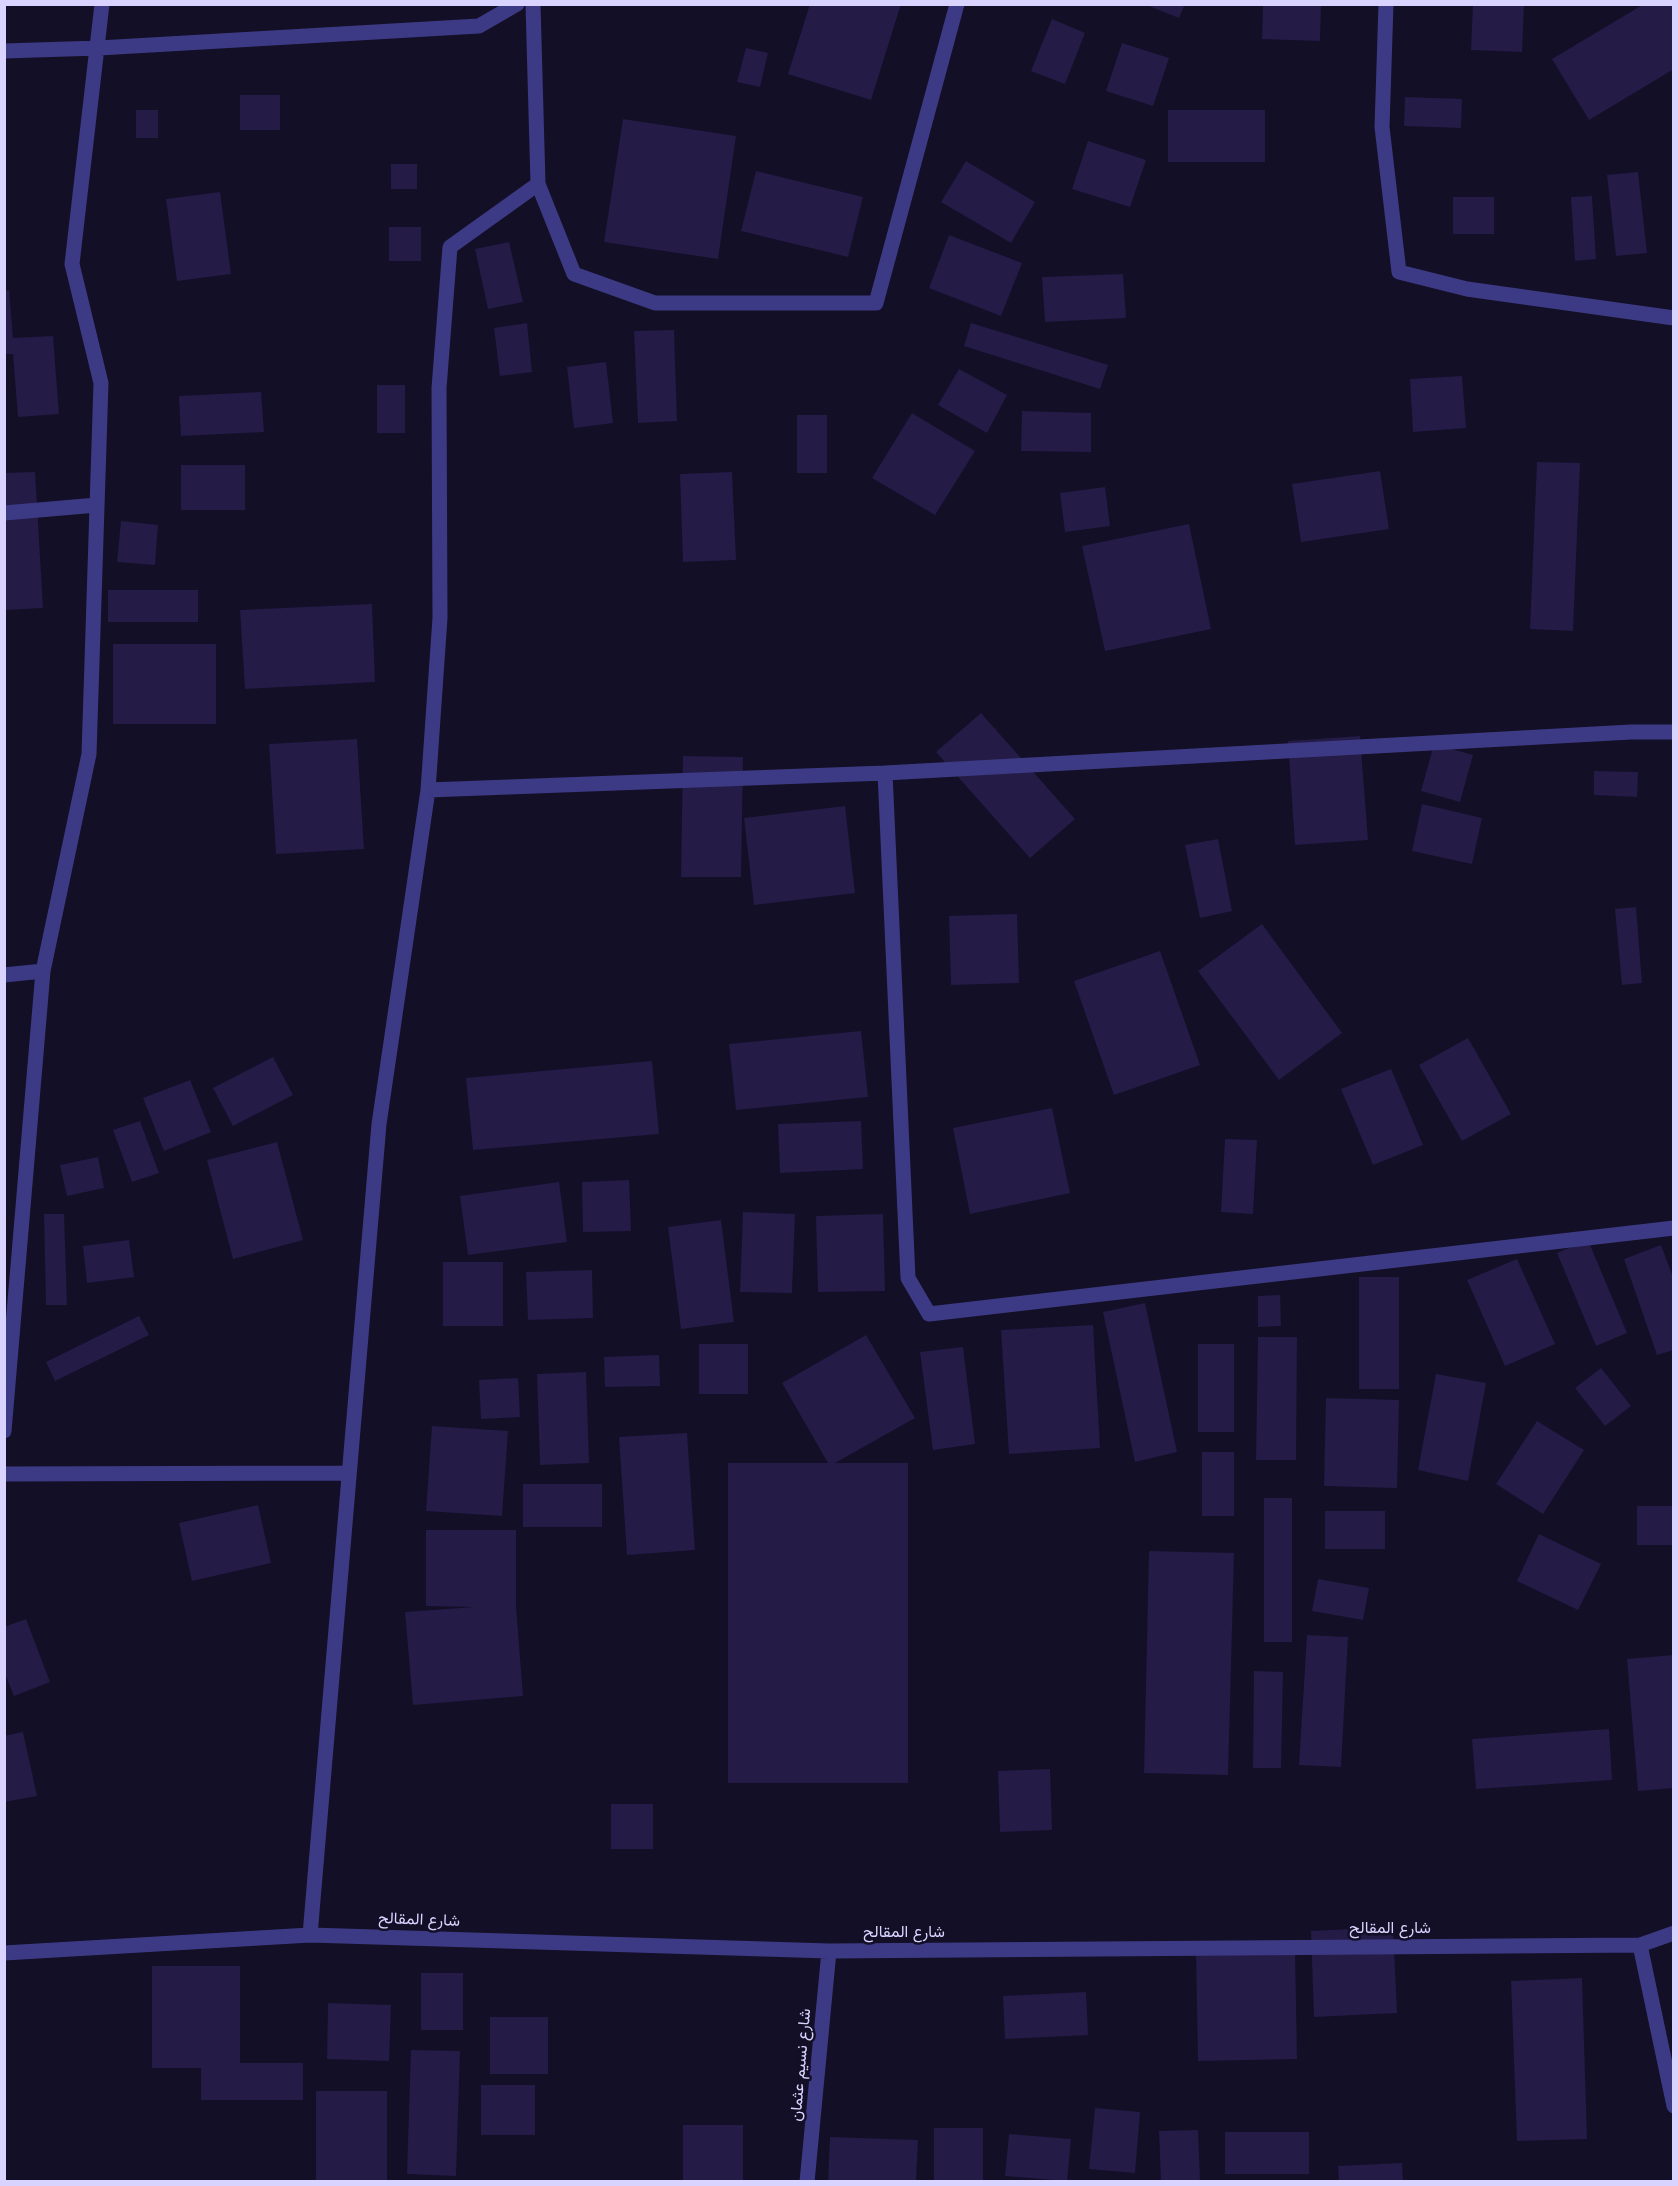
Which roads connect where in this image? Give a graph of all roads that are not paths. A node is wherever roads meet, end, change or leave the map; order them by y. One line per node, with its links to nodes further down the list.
1 (102, 4): 6 (street)
2 (516, 4): 6 (street)
3 (533, 4): 8 (street)
4 (957, 4): 8 (street)
5 (1386, 4): 9 (street)
6 (99, 48): 7 (street); 10 (street)
7 (4, 51)
8 (538, 184): 14 (street)
9 (1674, 318)
10 (97, 505): 11 (street); 15 (street)
11 (4, 513)
12 (1674, 732): 13 (street)
13 (885, 773): 14 (street); 17 (street)
14 (428, 790): 19 (street)
15 (44, 971): 16 (street); 18 (street)
16 (4, 975)
17 (1674, 1228)
18 (4, 1431)
19 (350, 1473): 20 (street); 22 (street)
20 (4, 1474)
21 (1674, 1933): 23 (street, شارع المقالح)
22 (310, 1935): 24 (street, شارع المقالح); 25 (street, شارع المقالح)
23 (1640, 1945): 24 (street, شارع المقالح); 26 (street)
24 (829, 1951): 27 (street, شارع نسيم عثمان)
25 (4, 1953)
26 (1674, 2106)
27 (807, 2181)

